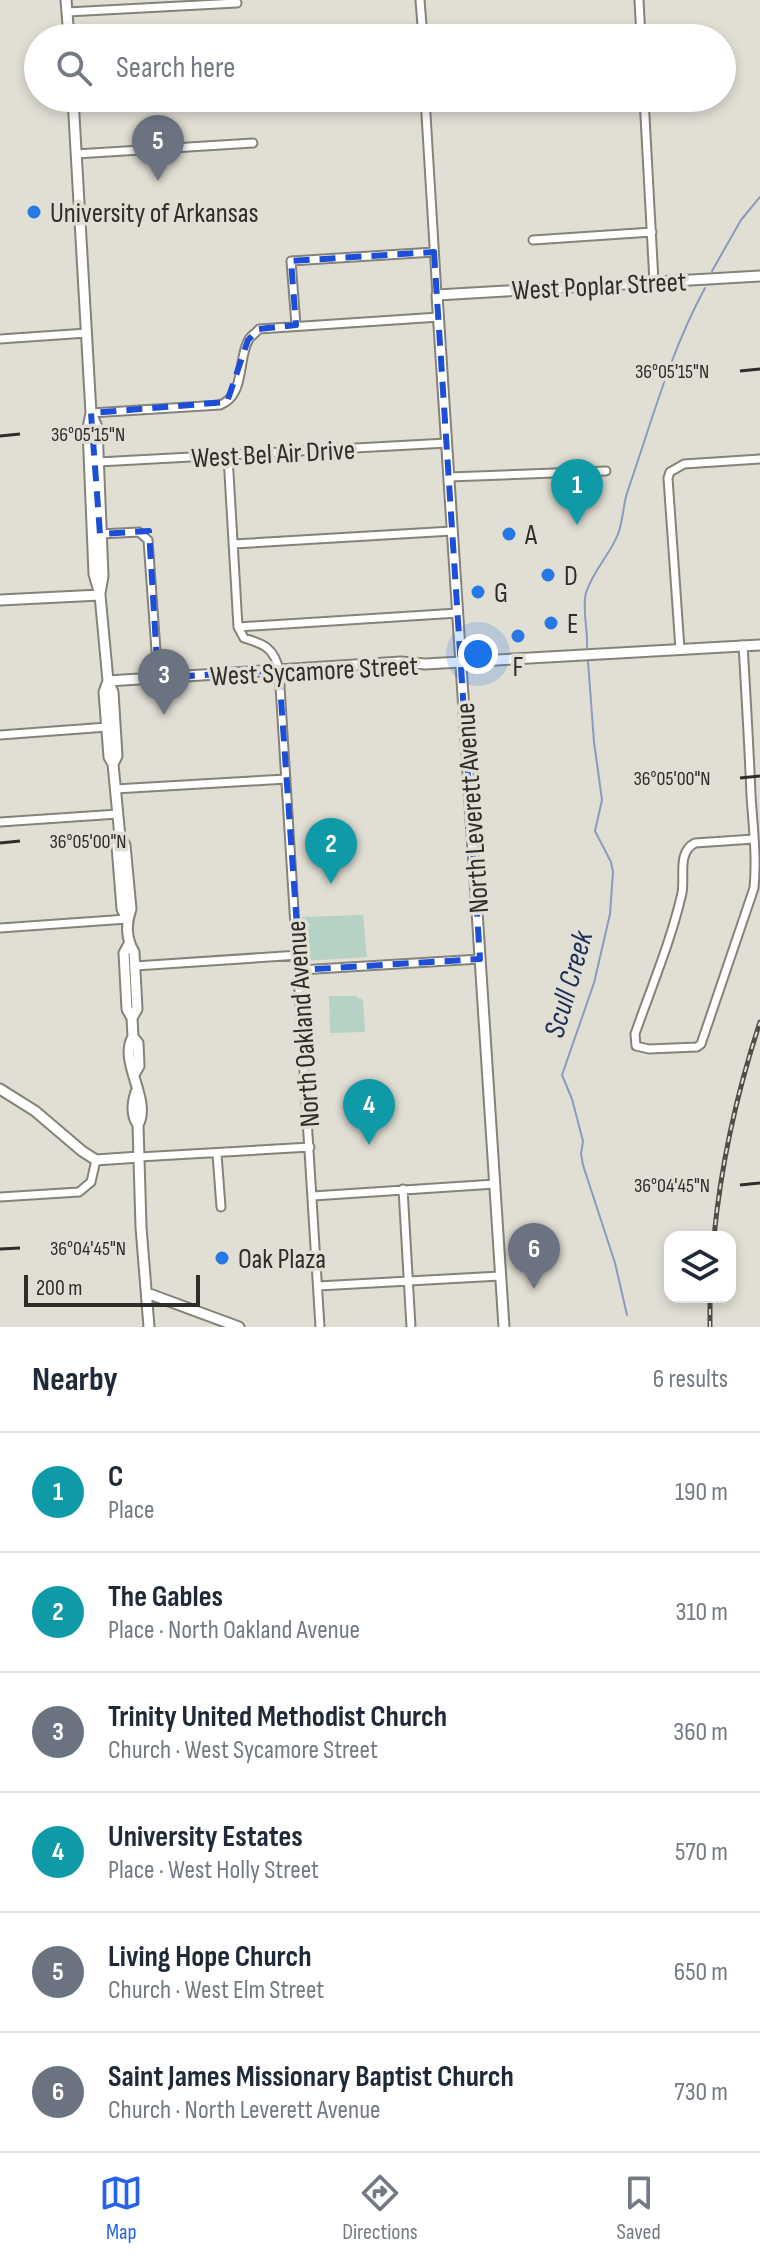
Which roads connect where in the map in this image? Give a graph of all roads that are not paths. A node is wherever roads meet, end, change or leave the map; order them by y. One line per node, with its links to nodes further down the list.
1 (66, 0): 5 (street)
2 (420, 0): 7 (street)
3 (639, 0): 8 (street)
4 (237, 3): 5 (street)
5 (67, 12): 6 (street)
6 (68, 24)
7 (422, 24)
8 (640, 24)
9 (74, 112): 13 (street)
10 (426, 112): 16 (street, North Leverett Avenue)
11 (645, 112): 14 (street)
12 (253, 143): 13 (street)
13 (76, 154): 22 (street)
14 (652, 232): 15 (street); 18 (street)
15 (533, 240)
16 (434, 252): 19 (street, North Leverett Avenue); 21 (street)
17 (760, 276): 18 (street, West Poplar Street)
18 (654, 282): 19 (street, West Poplar Street)
19 (437, 295): 20 (street, North Leverett Avenue)
20 (439, 317): 21 (street); 25 (street, North Leverett Avenue)
21 (296, 325): 24 (street)
22 (87, 333): 23 (street); 24 (street)
23 (0, 339)
24 (91, 413): 28 (street); 34 (street)
25 (447, 443): 26 (street, West Bel Air Drive); 30 (street, North Leverett Avenue)
26 (228, 456): 28 (street, West Bel Air Drive); 33 (street)
27 (760, 459): 40 (street)
28 (98, 462): 32 (street)
29 (606, 471): 30 (street)
30 (449, 477): 31 (street, North Leverett Avenue)
31 (452, 531): 33 (street); 36 (street, North Leverett Avenue)
32 (100, 534): 34 (street); 43 (street)
33 (233, 544): 37 (street)
34 (100, 595): 35 (street); 44 (street)
35 (0, 600)
36 (458, 613): 37 (street); 41 (street, North Leverett Avenue)
37 (238, 627): 42 (street)
38 (743, 645): 39 (street, West Sycamore Street); 40 (street, West Sycamore Street); 48 (street)
39 (760, 645)
40 (680, 649): 41 (street, West Sycamore Street)
41 (461, 662): 42 (street, West Sycamore Street); 59 (street, North Leverett Avenue)
42 (279, 670): 43 (street, West Sycamore Street); 50 (street, North Oakland Avenue)
43 (158, 678): 44 (street, West Sycamore Street)
44 (108, 681): 45 (street); 49 (street)
45 (107, 727): 46 (street); 49 (street)
46 (0, 735)
47 (760, 745): 48 (street)
48 (749, 746): 54 (street)
49 (113, 764): 51 (street)
50 (286, 779): 51 (street); 58 (street, North Oakland Avenue)
51 (115, 789): 52 (street)
52 (118, 814): 53 (street); 55 (street)
53 (0, 822)
54 (754, 839): 54 (street)
55 (127, 919): 56 (street); 57 (street)
56 (0, 928)
57 (129, 944): 60 (street); 62 (street)
58 (299, 955): 60 (street); 61 (street, North Oakland Avenue)
59 (480, 959): 61 (street); 68 (street, North Leverett Avenue)
60 (135, 966): 62 (street)
61 (300, 970): 64 (street, North Oakland Avenue)
62 (132, 1018): 66 (street)
63 (0, 1089): 67 (street)
64 (310, 1147): 65 (street); 70 (street, North Oakland Avenue)
65 (217, 1154): 66 (street); 72 (street)
66 (139, 1157): 67 (street); 76 (street)
67 (96, 1160): 71 (street)
68 (495, 1184): 69 (street); 73 (street, North Leverett Avenue)
69 (403, 1189): 70 (street); 74 (street)
70 (313, 1196): 75 (street, North Oakland Avenue)
71 (0, 1197)
72 (221, 1207)
73 (500, 1276): 74 (street); 81 (street, North Leverett Avenue)
74 (408, 1281): 75 (street); 80 (street)
75 (318, 1286): 79 (street, North Oakland Avenue)
76 (147, 1293): 77 (street); 78 (street)
77 (149, 1327)
78 (239, 1327)
79 (320, 1327)
80 (411, 1327)
81 (504, 1327)

